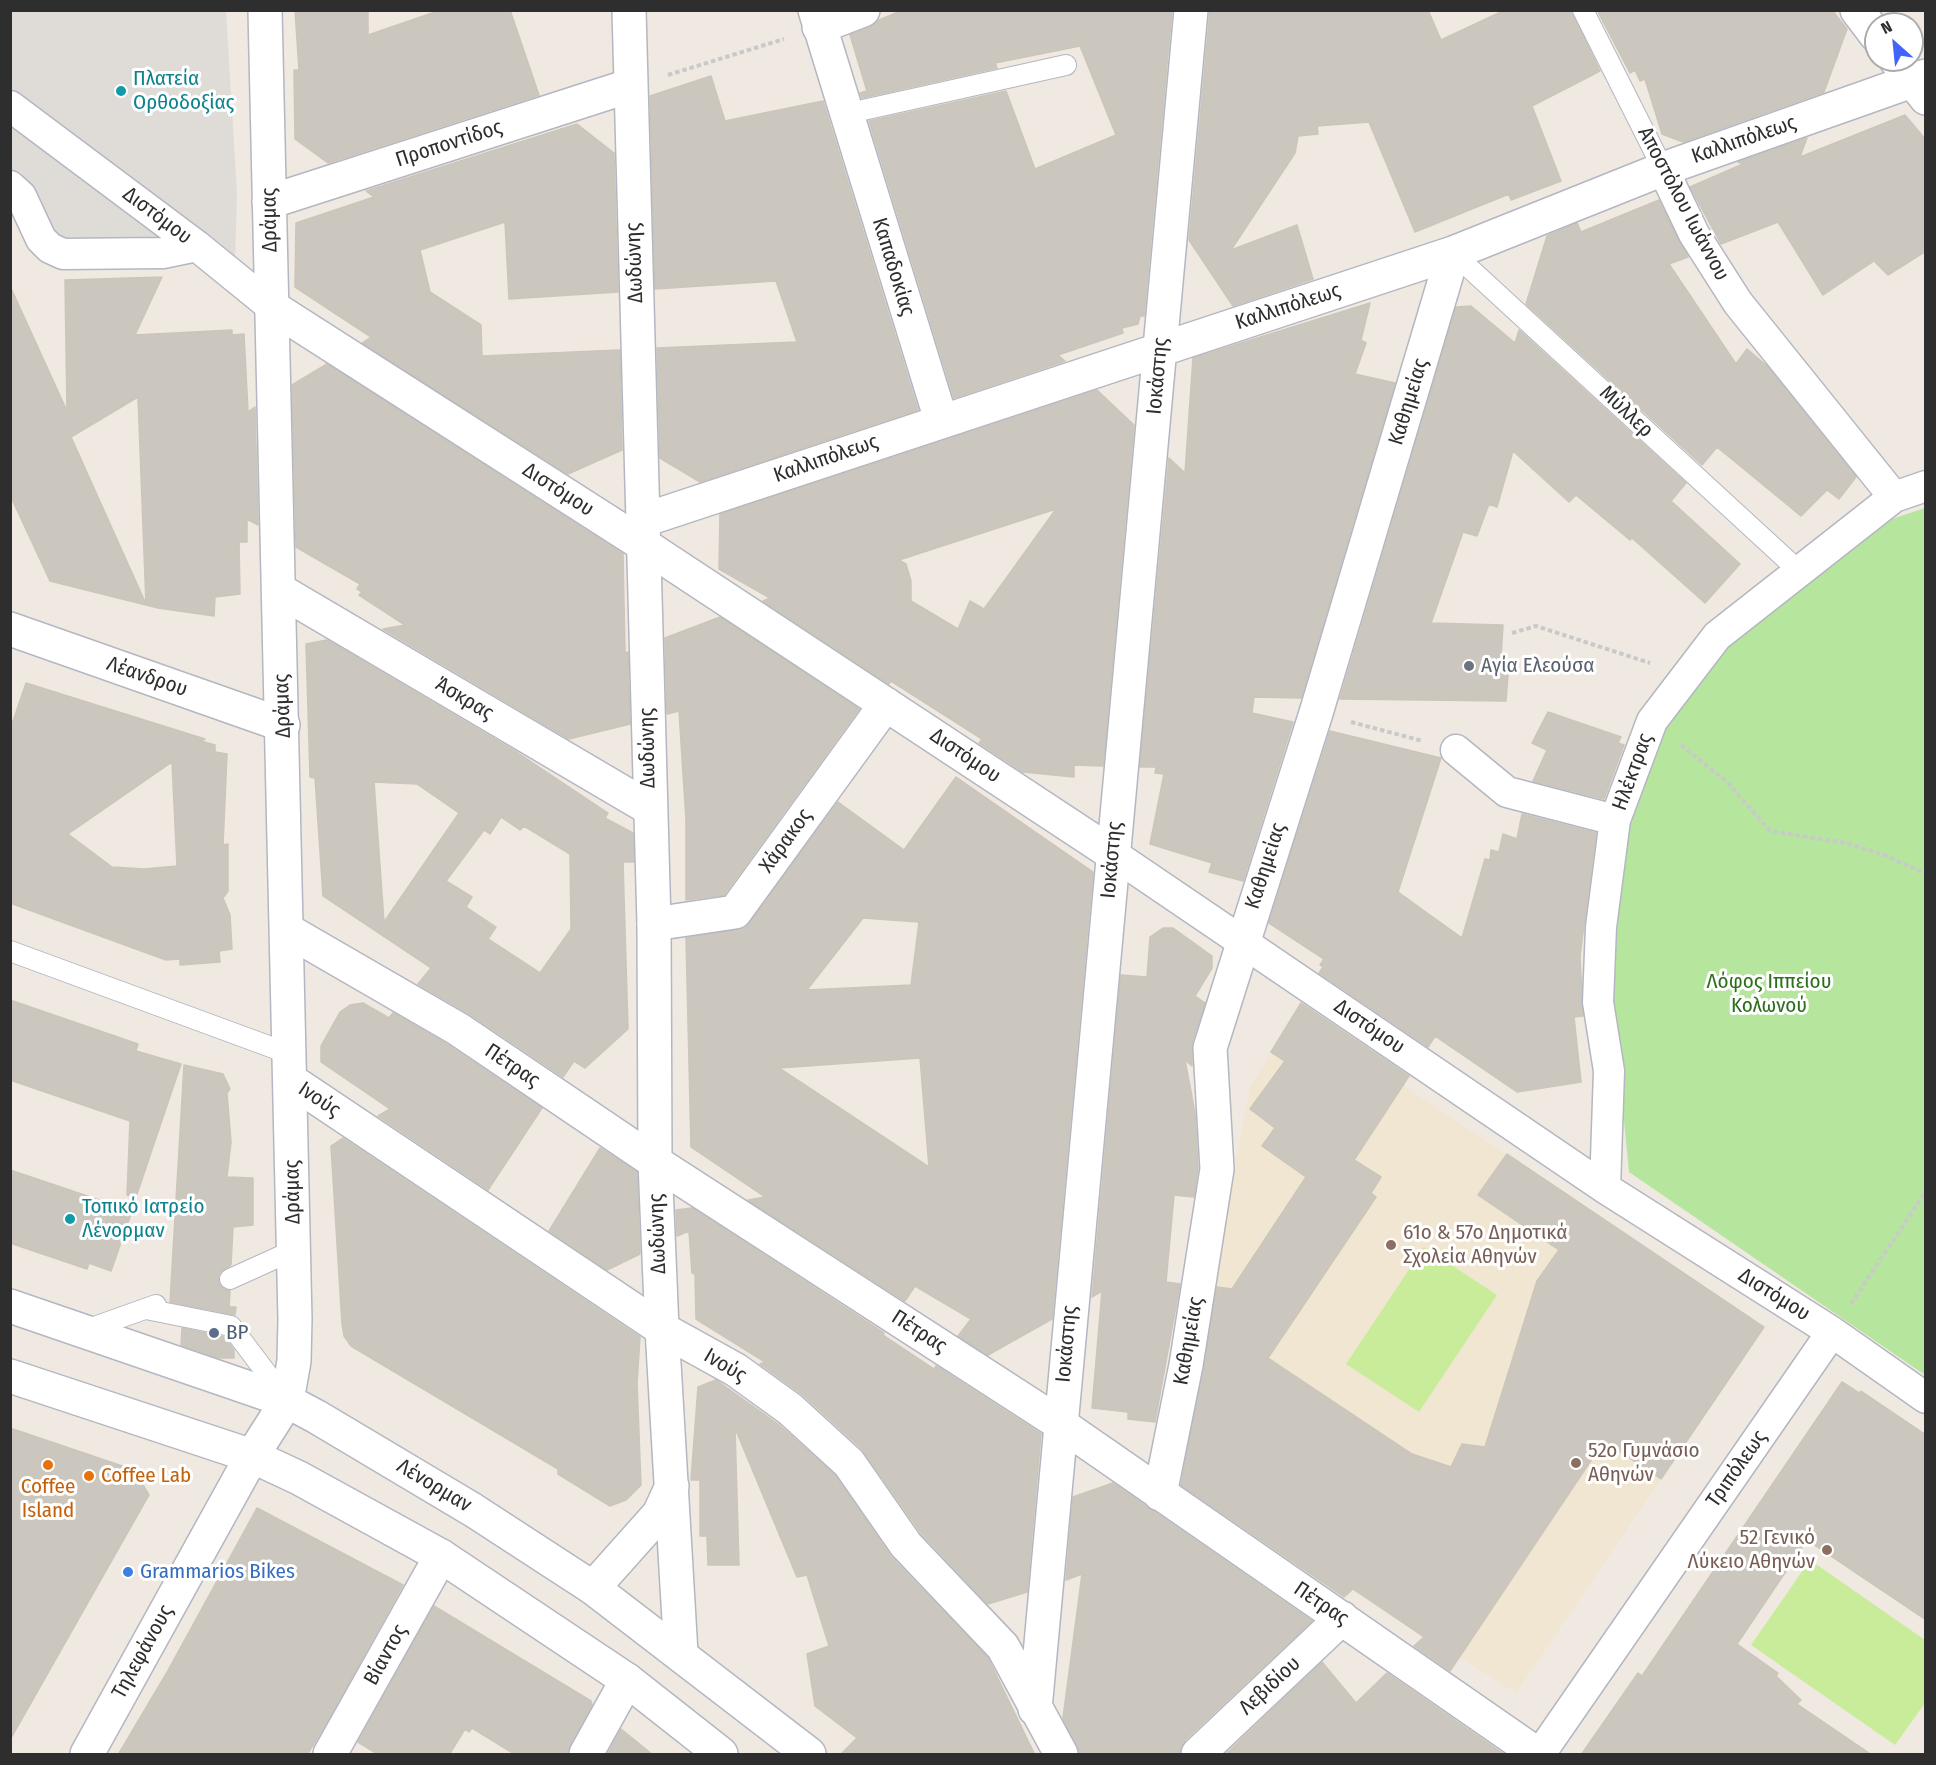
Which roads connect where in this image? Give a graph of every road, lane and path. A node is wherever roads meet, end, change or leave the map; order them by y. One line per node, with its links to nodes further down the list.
1 (265, 10): 14 (street, Δράμας)
2 (629, 10): 9 (street, Δωδώνης)
3 (862, 10): 6 (street)
4 (1191, 10): 18 (street, Ιοκάστης)
5 (1583, 10): 12 (lane, Αποστόλου Ιωάννου)
6 (817, 19): 9 (path); 11 (street, Καπαδοκίας)
7 (1066, 65): 11 (lane)
8 (1915, 79): 12 (street, Καλλιπόλεως)
9 (629, 87): 14 (street, Προποντίδος); 22 (street, Δωδώνης)
10 (10, 106): 15 (street, Διστόμου)
11 (845, 114): 19 (street, Καπαδοκίας)
12 (1663, 169): 16 (street, Καλλιπόλεως); 21 (street, Αποστόλου Ιωάννου)
13 (10, 186): 15 (street)
14 (269, 202): 17 (street, Δράμας)
15 (197, 246): 17 (street, Διστόμου)
16 (1453, 253): 18 (street, Καλλιπόλεως); 23 (lane, Μύλλερ); 29 (street, Καθημείας)
17 (272, 307): 22 (street, Διστόμου); 24 (street, Δράμας)
18 (1160, 349): 19 (street, Καλλιπόλεως); 35 (street, Ιοκάστης)
19 (941, 420): 22 (street, Καλλιπόλεως)
20 (1926, 486): 21 (street, Ηλέκτρας)
21 (1894, 497): 23 (street, Ηλέκτρας)
22 (644, 533): 28 (street, Διστόμου); 33 (street, Δωδώνης)
23 (1799, 571): 27 (street, Ηλέκτρας)
24 (279, 590): 31 (street, Δράμας); 33 (street, Άσκρας)
25 (10, 629): 31 (street, Λέανδρου)
26 (1512, 633): 27 (path)
27 (1688, 676): 30 (street, Ηλέκτρας)
28 (886, 704): 35 (street, Διστόμου); 37 (street, Χάρακος)
29 (1316, 713): 32 (path); 39 (street, Καθημείας)
30 (1652, 721): 34 (street, Ηλέκτρας); 36 (path)
31 (283, 725): 38 (street, Δράμας)
32 (1456, 750): 34 (street)
33 (649, 808): 37 (street, Δωδώνης)
34 (1616, 820): 43 (street, Ηλέκτρας)
35 (1113, 854): 39 (street, Διστόμου); 56 (street, Ιοκάστης)
36 (1926, 874)
37 (654, 924): 42 (street, Δωδώνης)
38 (287, 930): 41 (street, Δράμας); 42 (street, Πέτρας)
39 (1242, 940): 43 (street, Διστόμου); 59 (street, Καθημείας)
40 (10, 951): 41 (lane, Ινούς)
41 (290, 1067): 45 (street, Δράμας); 50 (street, Ινούς)
42 (655, 1162): 50 (street, Δωδώνης); 56 (street, Πέτρας)
43 (1605, 1188): 52 (street, Διστόμου)
44 (1926, 1191): 52 (path)
45 (294, 1250): 46 (lane); 55 (street, Δράμας)
46 (230, 1279)
47 (170, 1300): 49 (lane)
48 (10, 1306): 51 (street, Λένορμαν)
49 (146, 1309): 51 (lane); 55 (lane)
50 (662, 1329): 58 (street, Δωδώνης); 65 (street, Ινούς)
51 (83, 1331): 55 (street, Λένορμαν)
52 (1832, 1332): 54 (street, Διστόμου); 73 (street, Τριπόλεως)
53 (10, 1376): 57 (street)
54 (1926, 1398)
55 (287, 1401): 57 (street, Τηλεφάνους); 61 (street, Λένορμαν)
56 (1059, 1423): 59 (street, Πέτρας); 65 (street, Ιοκάστης)
57 (252, 1456): 60 (street); 66 (street, Τηλεφάνους)
58 (672, 1486): 61 (street, Δωδώνης); 63 (street, Δωδώνης)
59 (1160, 1494): 62 (street, Πέτρας)
60 (441, 1556): 64 (street); 67 (street, Βίαντος)
61 (593, 1588): 63 (street, Λένορμαν)
62 (1342, 1618): 72 (street, Λεβιδίου); 73 (street, Πέτρας)
63 (681, 1654): 70 (street, Λένορμαν)
64 (627, 1680): 68 (street); 69 (street)
65 (1035, 1709): 71 (street, Ινούς)
66 (87, 1755)
67 (330, 1755)
68 (586, 1755)
69 (721, 1755)
70 (809, 1755)
71 (1061, 1755)
72 (1198, 1755)
73 (1538, 1755)

